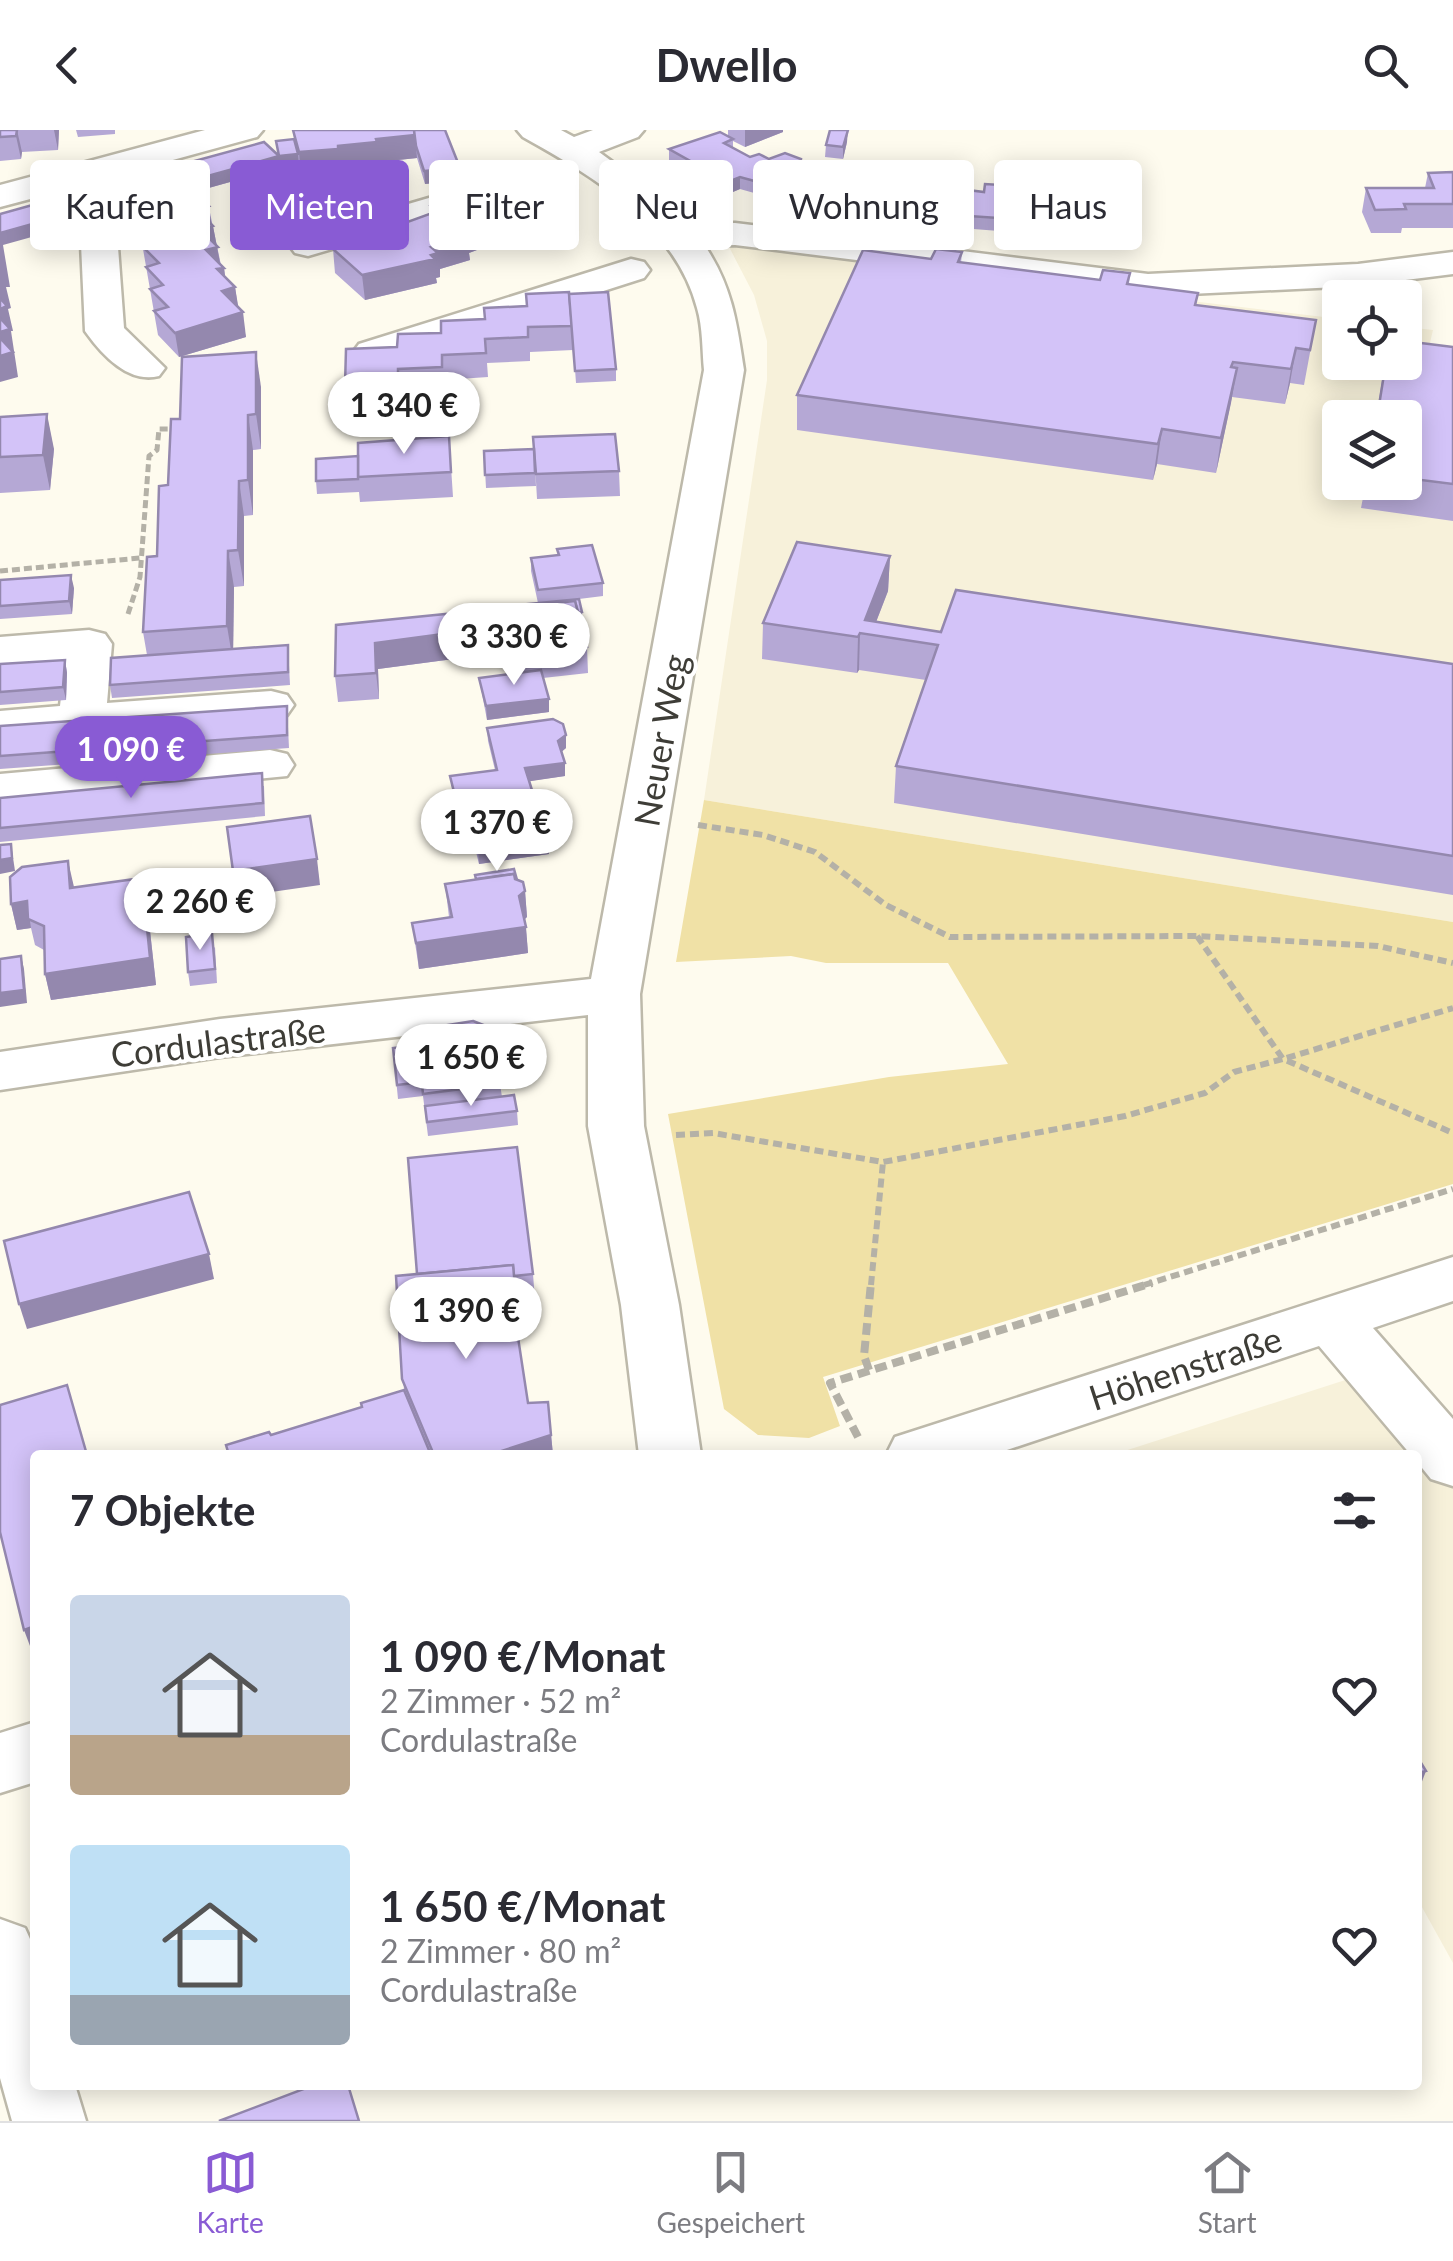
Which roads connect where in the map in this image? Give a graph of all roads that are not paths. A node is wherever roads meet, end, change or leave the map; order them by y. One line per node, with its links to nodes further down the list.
1 (245, 130): 5 (street)
2 (534, 130): 4 (street)
3 (626, 130): 4 (street)
4 (581, 155): 6 (street); 9 (street)
5 (132, 160)
6 (599, 169)
7 (30, 188): 8 (street)
8 (0, 196)
9 (409, 215)
10 (733, 234): 13 (street)
11 (100, 250): 16 (street)
12 (684, 250): 23 (street, Neuer Weg)
13 (1453, 263)
14 (631, 270): 15 (street)
15 (373, 352)
16 (144, 368)
17 (0, 651): 19 (street)
18 (271, 705): 19 (street)
19 (82, 721): 20 (street)
20 (0, 725)
21 (270, 766): 22 (street)
22 (0, 789)
23 (614, 994): 24 (street, Cordulastraße); 28 (street, Neuer Weg)
24 (0, 1071)
25 (1453, 1279): 26 (street, Höhenstraße)
26 (1330, 1319): 27 (street, Höhenstraße); 29 (street)
27 (889, 1449)
28 (669, 1450)
29 (1453, 1461)
30 (30, 1754): 31 (street)
31 (0, 1763)
32 (0, 1952): 33 (street)
33 (30, 2057)
34 (40, 2090): 35 (street)
35 (49, 2121)

